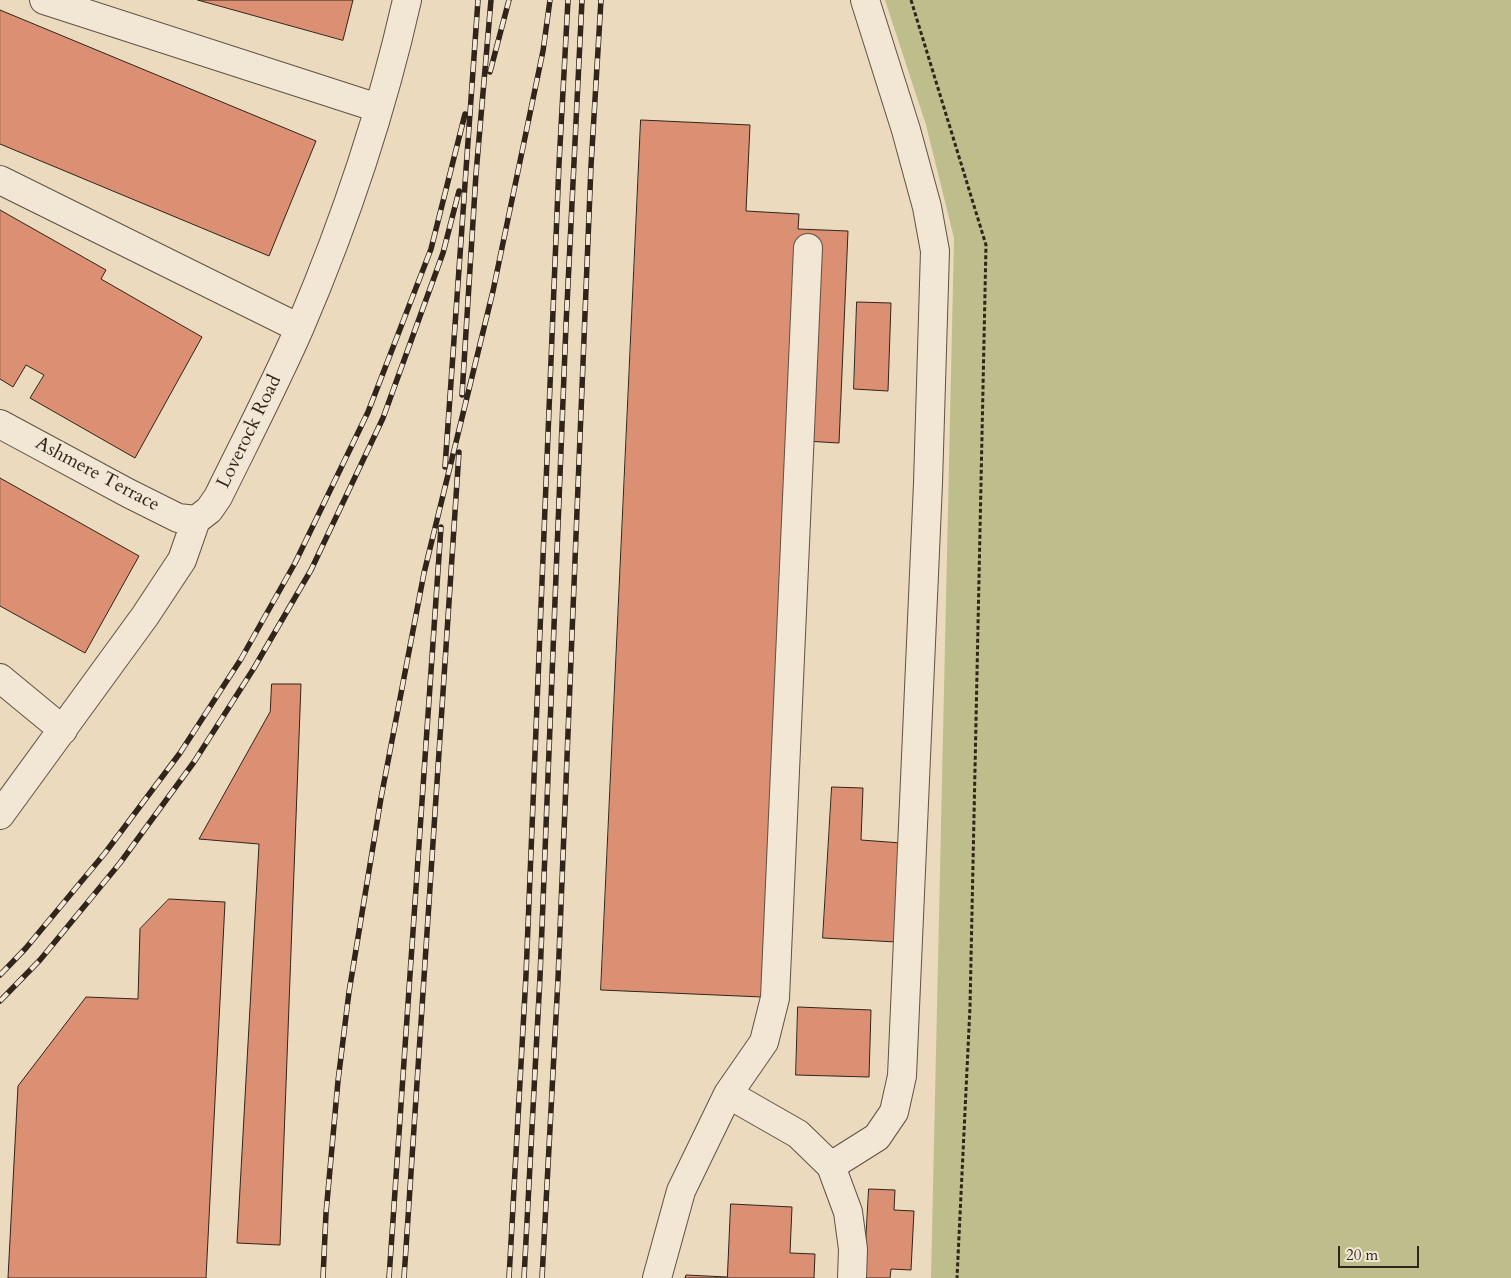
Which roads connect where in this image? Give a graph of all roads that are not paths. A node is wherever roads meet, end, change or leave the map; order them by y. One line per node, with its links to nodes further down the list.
1 (44, 0): 4 (street)
2 (407, 0): 4 (street, Loverock Road)
3 (865, 0): 14 (street)
4 (378, 108): 7 (street, Loverock Road)
5 (0, 180): 7 (street)
6 (808, 248): 13 (street)
7 (300, 328): 9 (street, Loverock Road)
8 (0, 424): 9 (street, Ashmere Terrace)
9 (196, 520): 11 (street, Loverock Road)
10 (0, 678): 11 (street)
11 (63, 730): 12 (street, Loverock Road)
12 (0, 815)
13 (728, 1094): 14 (street); 15 (street)
14 (831, 1166): 16 (street)
15 (657, 1278)
16 (852, 1278)

